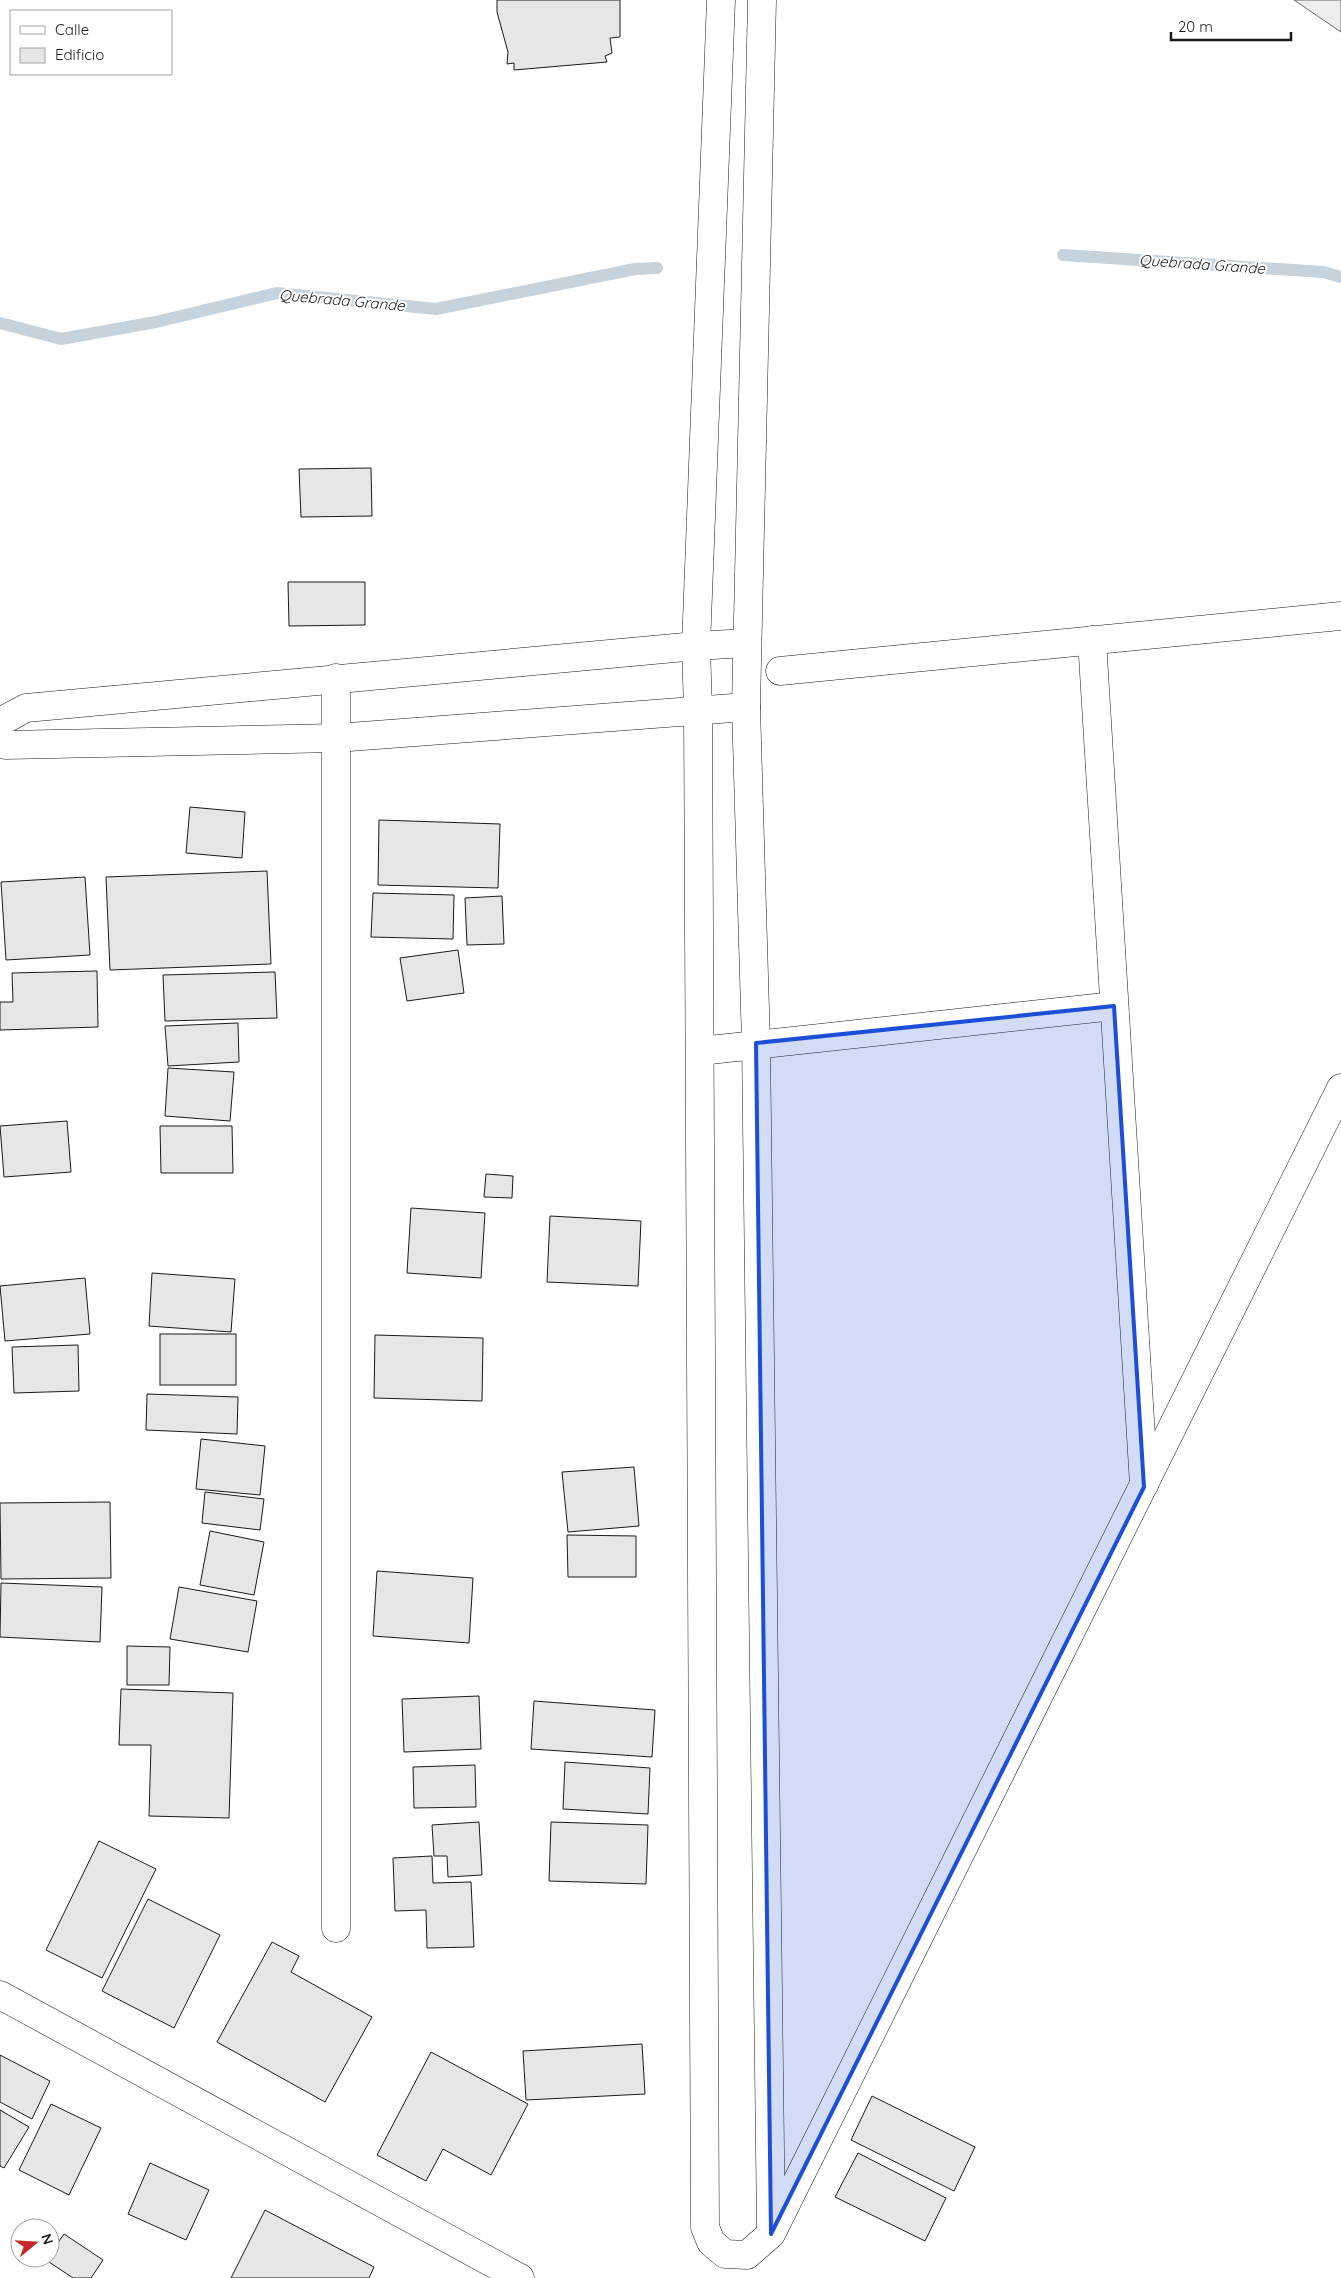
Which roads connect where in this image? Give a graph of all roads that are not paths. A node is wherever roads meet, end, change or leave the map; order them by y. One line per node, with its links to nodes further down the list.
1 (721, 0): 3 (street)
2 (762, 0): 4 (street)
3 (715, 133): 4 (street); 8 (street)
4 (759, 134): 7 (street)
5 (1341, 616): 6 (street)
6 (1092, 640): 9 (street); 16 (street)
7 (746, 643): 8 (street); 11 (street)
8 (696, 646): 10 (street); 12 (street)
9 (780, 671)
10 (336, 678): 13 (street); 14 (street)
11 (746, 707): 12 (street); 17 (street)
12 (698, 710): 14 (street); 18 (street)
13 (0, 722)
14 (336, 738): 15 (street); 21 (street)
15 (0, 742)
16 (1114, 1006): 17 (street); 20 (street)
17 (756, 1044): 18 (street); 23 (street)
18 (700, 1051): 23 (street)
19 (1341, 1088): 20 (street)
20 (1144, 1488): 23 (street)
21 (336, 1928)
22 (0, 1995): 24 (street)
23 (771, 2234)
24 (520, 2278)

